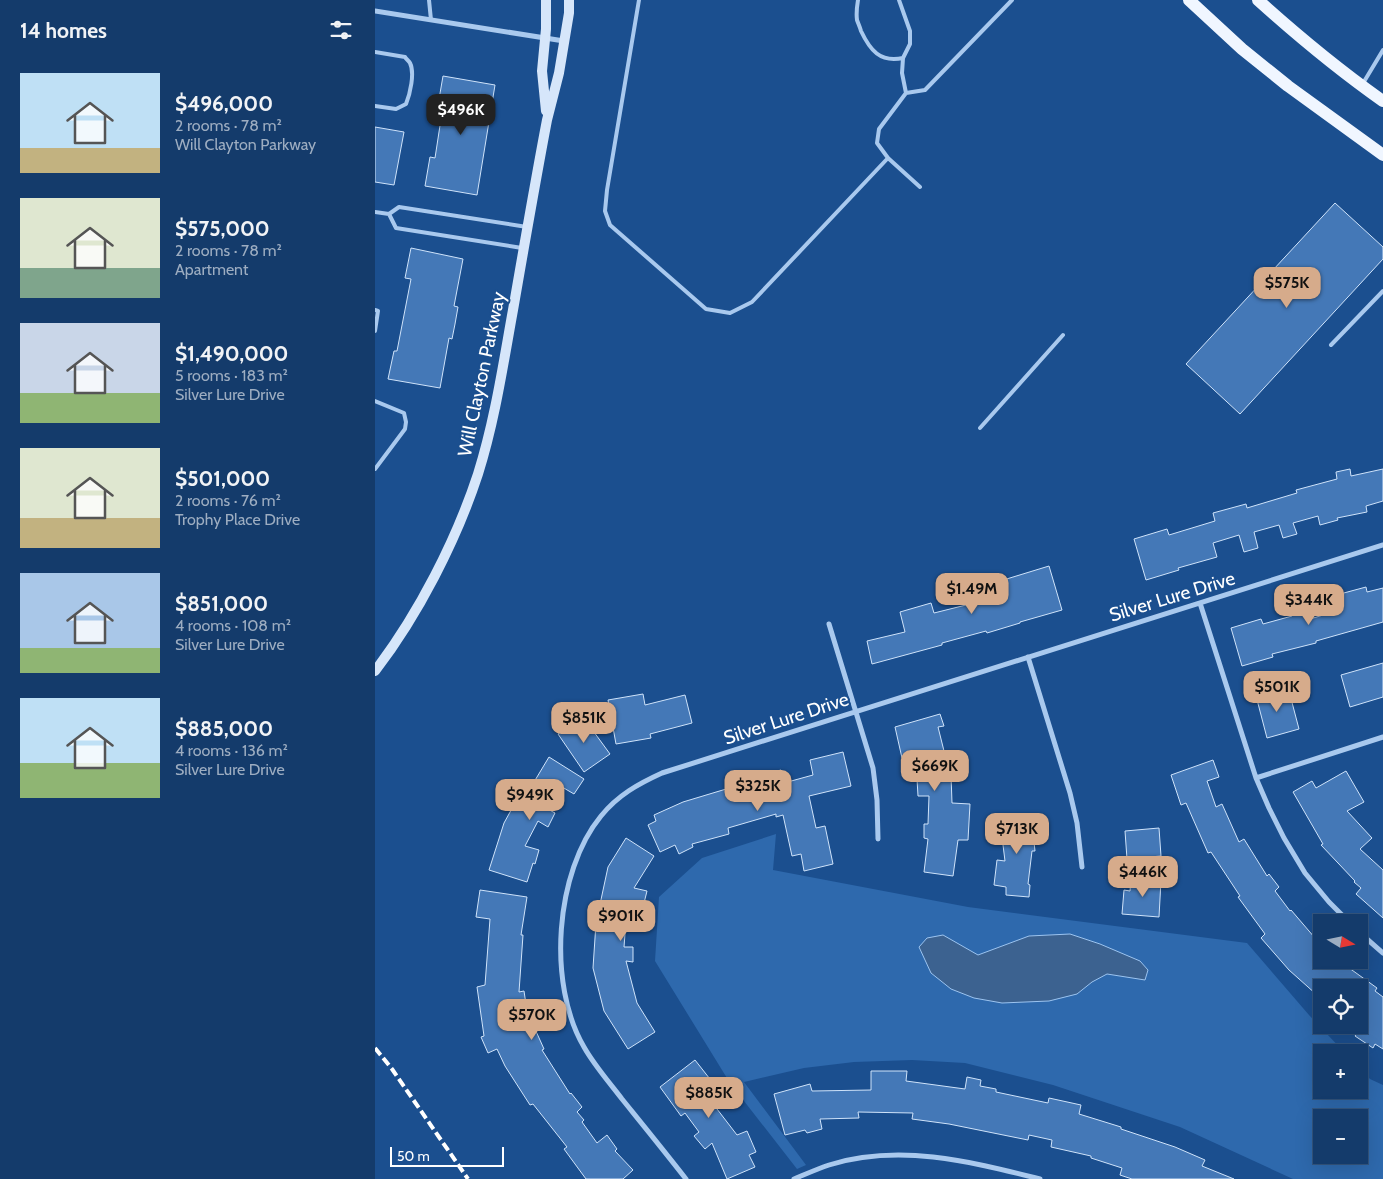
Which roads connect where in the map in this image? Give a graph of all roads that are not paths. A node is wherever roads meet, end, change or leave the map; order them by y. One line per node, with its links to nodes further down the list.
1 (429, 0): 11 (lane)
2 (546, 0): 12 (street, Will Clayton Parkway)
3 (569, 0): 13 (street, Will Clayton Parkway)
4 (639, 0): 25 (lane)
5 (858, 0): 16 (lane)
6 (899, 0): 16 (lane)
7 (1012, 0): 20 (lane)
8 (1189, 0): 24 (main road)
9 (1259, 0): 19 (main road)
10 (375, 11): 11 (street)
11 (431, 20): 12 (street)
12 (545, 39): 13 (street); 23 (street, Will Clayton Parkway)
13 (564, 41): 23 (street, Will Clayton Parkway)
14 (1383, 50): 17 (lane)
15 (375, 52): 22 (lane)
16 (903, 58): 20 (lane)
17 (1378, 58): 18 (lane); 19 (lane)
18 (1383, 61)
19 (1362, 86): 21 (main road)
20 (907, 93): 25 (lane)
21 (1383, 101)
22 (375, 106)
23 (547, 120): 29 (street, Will Clayton Parkway)
24 (1383, 156)
25 (888, 158): 26 (lane)
26 (920, 187)
27 (375, 212): 28 (lane)
28 (389, 214): 29 (lane); 30 (lane)
29 (527, 227): 30 (street, Will Clayton Parkway)
30 (523, 248): 43 (street, Will Clayton Parkway)
31 (1383, 291): 35 (lane)
32 (375, 310): 33 (lane)
33 (375, 331)
34 (1063, 336): 37 (lane)
35 (1331, 345)
36 (375, 401): 38 (lane)
37 (980, 428)
38 (375, 469)
39 (1383, 545): 40 (street, Silver Lure Drive)
40 (1200, 603): 42 (street, Silver Lure Drive); 46 (street)
41 (829, 624): 44 (street)
42 (1028, 657): 44 (street, Silver Lure Drive); 48 (street)
43 (375, 671)
44 (855, 712): 47 (street); 52 (street, Silver Lure Drive)
45 (1383, 737): 46 (street)
46 (1256, 778): 49 (street)
47 (877, 839)
48 (1082, 867)
49 (1341, 914)
50 (1368, 940): 51 (street)
51 (1383, 953)
52 (686, 1179)
53 (794, 1179): 54 (street)
54 (1040, 1179)

